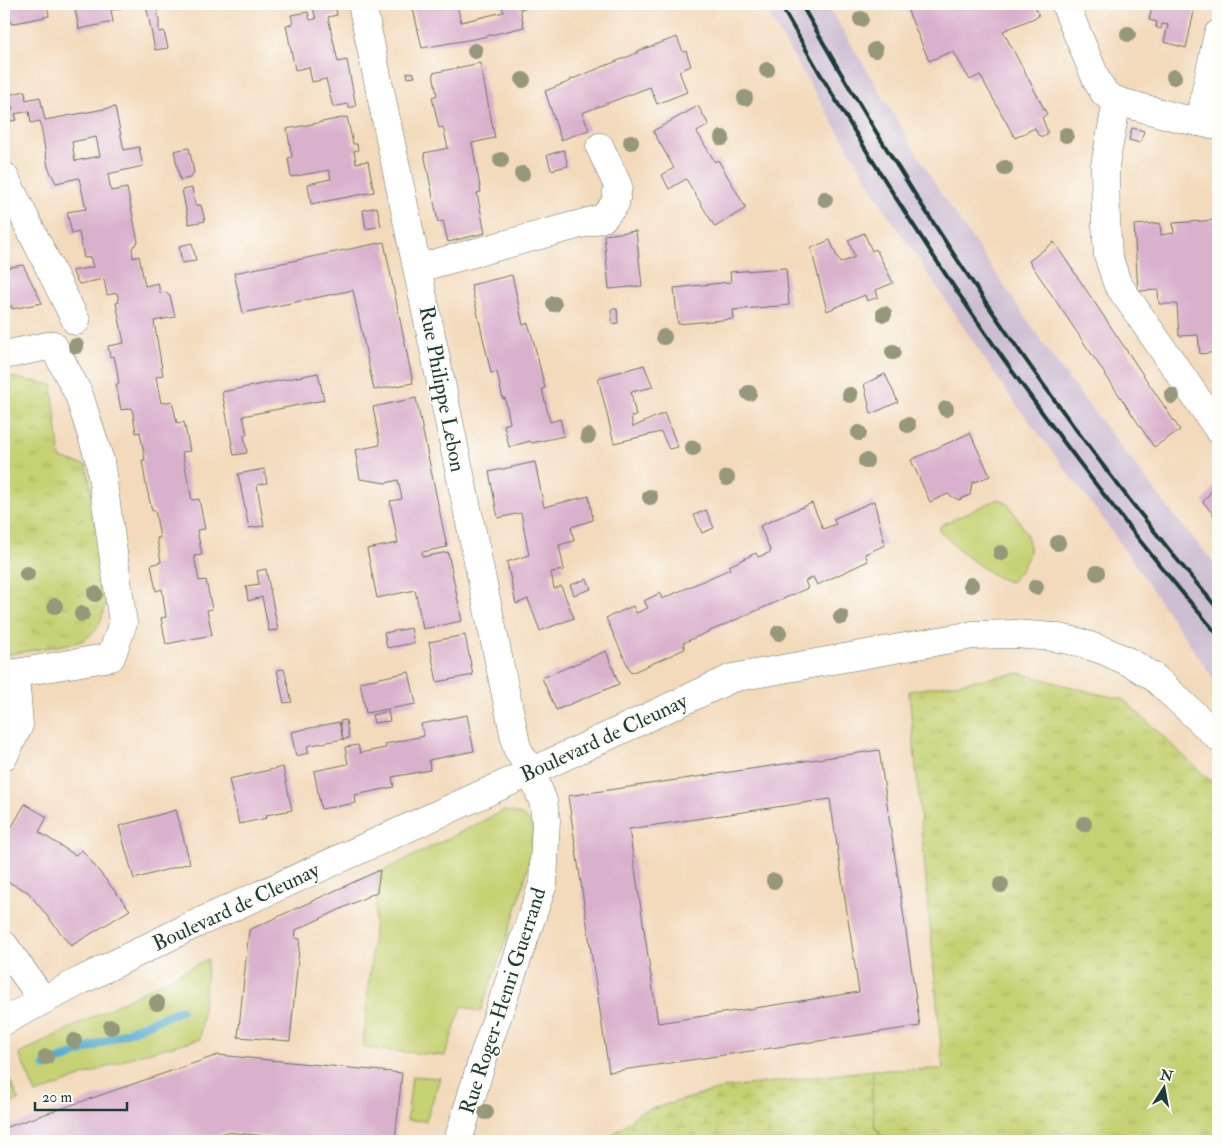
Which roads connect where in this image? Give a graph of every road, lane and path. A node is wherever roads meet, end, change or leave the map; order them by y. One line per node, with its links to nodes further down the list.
1 (362, 4): 8 (street, Rue Philippe Lebon)
2 (1065, 4): 4 (street)
3 (1218, 34): 5 (street)
4 (1117, 101): 5 (street); 11 (street)
5 (1209, 124)
6 (600, 147): 8 (street)
7 (4, 176): 9 (street)
8 (418, 268): 15 (street, Rue Philippe Lebon)
9 (76, 321)
10 (4, 355): 12 (street)
11 (1218, 429)
12 (9, 675): 14 (street)
13 (1218, 737): 15 (street, Boulevard de Cleunay)
14 (4, 756)
15 (531, 772): 17 (street, Boulevard de Cleunay); 19 (street, Rue Roger-Henri Guerrand)
16 (4, 945): 17 (street)
17 (43, 1000): 18 (street, Boulevard de Cleunay)
18 (4, 1021)
19 (458, 1141)

